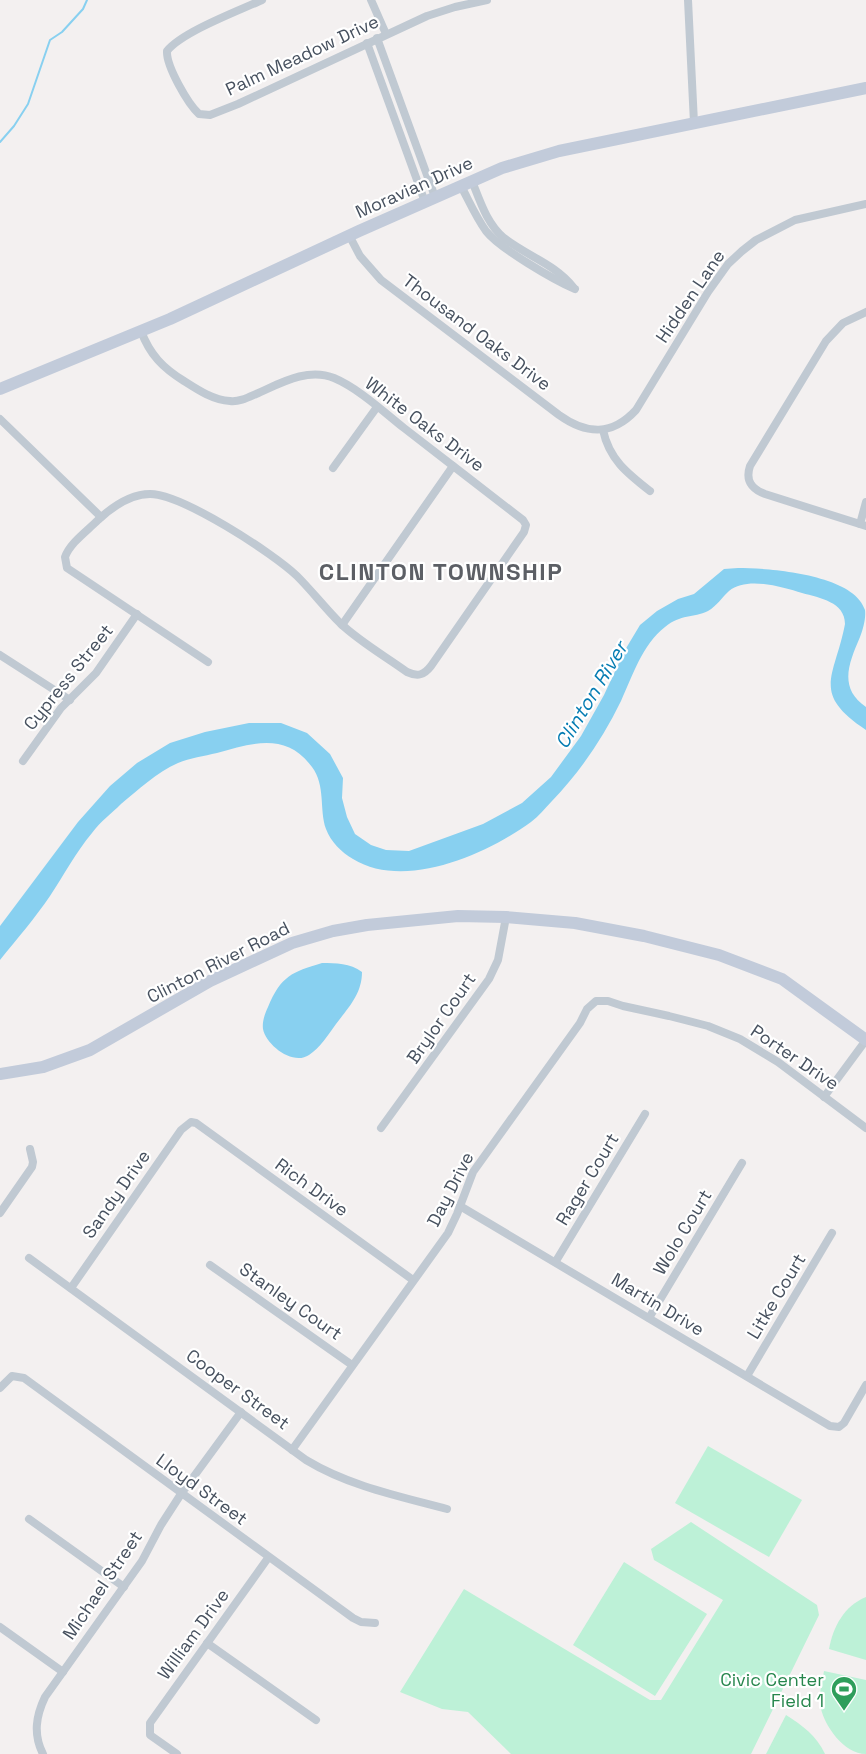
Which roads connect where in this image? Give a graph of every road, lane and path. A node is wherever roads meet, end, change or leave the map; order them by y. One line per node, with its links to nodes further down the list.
1 (262, 0): 6 (street, Palm Meadow Drive)
2 (371, 0): 5 (street)
3 (486, 0): 5 (street, Palm Meadow Drive)
4 (688, 0): 10 (street)
5 (382, 36): 6 (street, Palm Meadow Drive); 8 (street)
6 (367, 43): 9 (street)
7 (866, 88): 10 (street, Moravian Drive)
8 (406, 117): 9 (street); 12 (street)
9 (396, 121): 12 (street)
10 (694, 123): 11 (street, Moravian Drive)
11 (466, 184): 12 (street, Moravian Drive); 15 (street)
12 (430, 199): 14 (street, Moravian Drive)
13 (866, 204): 21 (street, Hidden Lane)
14 (349, 235): 17 (street, Moravian Drive); 21 (street, Thousand Oaks Drive)
15 (540, 264)
16 (866, 312): 27 (street)
17 (141, 331): 18 (street, Moravian Drive); 19 (street, White Oaks Drive)
18 (0, 389)
19 (377, 406): 22 (street, White Oaks Drive); 23 (street)
20 (0, 419): 26 (street)
21 (603, 430): 24 (street)
22 (453, 466): 29 (street); 29 (street, White Oaks Drive)
23 (333, 468)
24 (650, 491)
25 (866, 502): 27 (street)
26 (101, 517): 28 (street); 29 (street)
27 (863, 525)
28 (137, 614): 31 (street); 32 (street, Cypress Street)
29 (342, 625)
30 (0, 655): 32 (street)
31 (208, 662)
32 (70, 700): 33 (street, Cypress Street)
33 (23, 761)
34 (506, 917): 36 (street, Clinton River Road); 37 (street, Clinton River Road); 41 (street, Brylor Court)
35 (596, 1001): 38 (street, Porter Drive); 45 (street, Day Drive)
36 (866, 1040): 38 (street)
37 (0, 1074)
38 (824, 1096): 42 (street, Porter Drive)
39 (645, 1114): 49 (street, Rager Court)
40 (191, 1122): 51 (street, Rich Drive); 52 (street, Sandy Drive)
41 (381, 1128)
42 (866, 1128)
43 (30, 1149): 46 (street)
44 (742, 1163): 53 (street, Wolo Court)
45 (460, 1206): 49 (street, Martin Drive); 51 (street, Day Drive)
46 (0, 1213)
47 (832, 1233): 55 (street, Litke Court)
48 (28, 1258): 52 (street, Cooper Street)
49 (556, 1262): 53 (street, Martin Drive)
50 (210, 1265): 54 (street, Stanley Court)
51 (413, 1280): 54 (street, Day Drive)
52 (71, 1288): 58 (street, Cooper Street)
53 (649, 1318): 55 (street, Martin Drive)
54 (352, 1365): 59 (street, Day Drive)
55 (747, 1376): 56 (street, Martin Drive)
56 (866, 1385)
57 (0, 1388): 60 (street, Lloyd Street)
58 (241, 1412): 59 (street, Cooper Street); 60 (street, Michael Street)
59 (292, 1450): 61 (street, Cooper Street)
60 (181, 1494): 63 (street, Lloyd Street); 64 (street, Michael Street)
61 (447, 1509)
62 (29, 1519): 64 (street)
63 (268, 1558): 65 (street, Lloyd Street); 67 (street, William Drive)
64 (124, 1587): 68 (street, Michael Street)
65 (375, 1623)
66 (0, 1627): 68 (street)
67 (207, 1643): 69 (street); 71 (street, William Drive)
68 (63, 1672): 70 (street, Michael Street)
69 (316, 1720)
70 (43, 1754)
71 (177, 1754)

